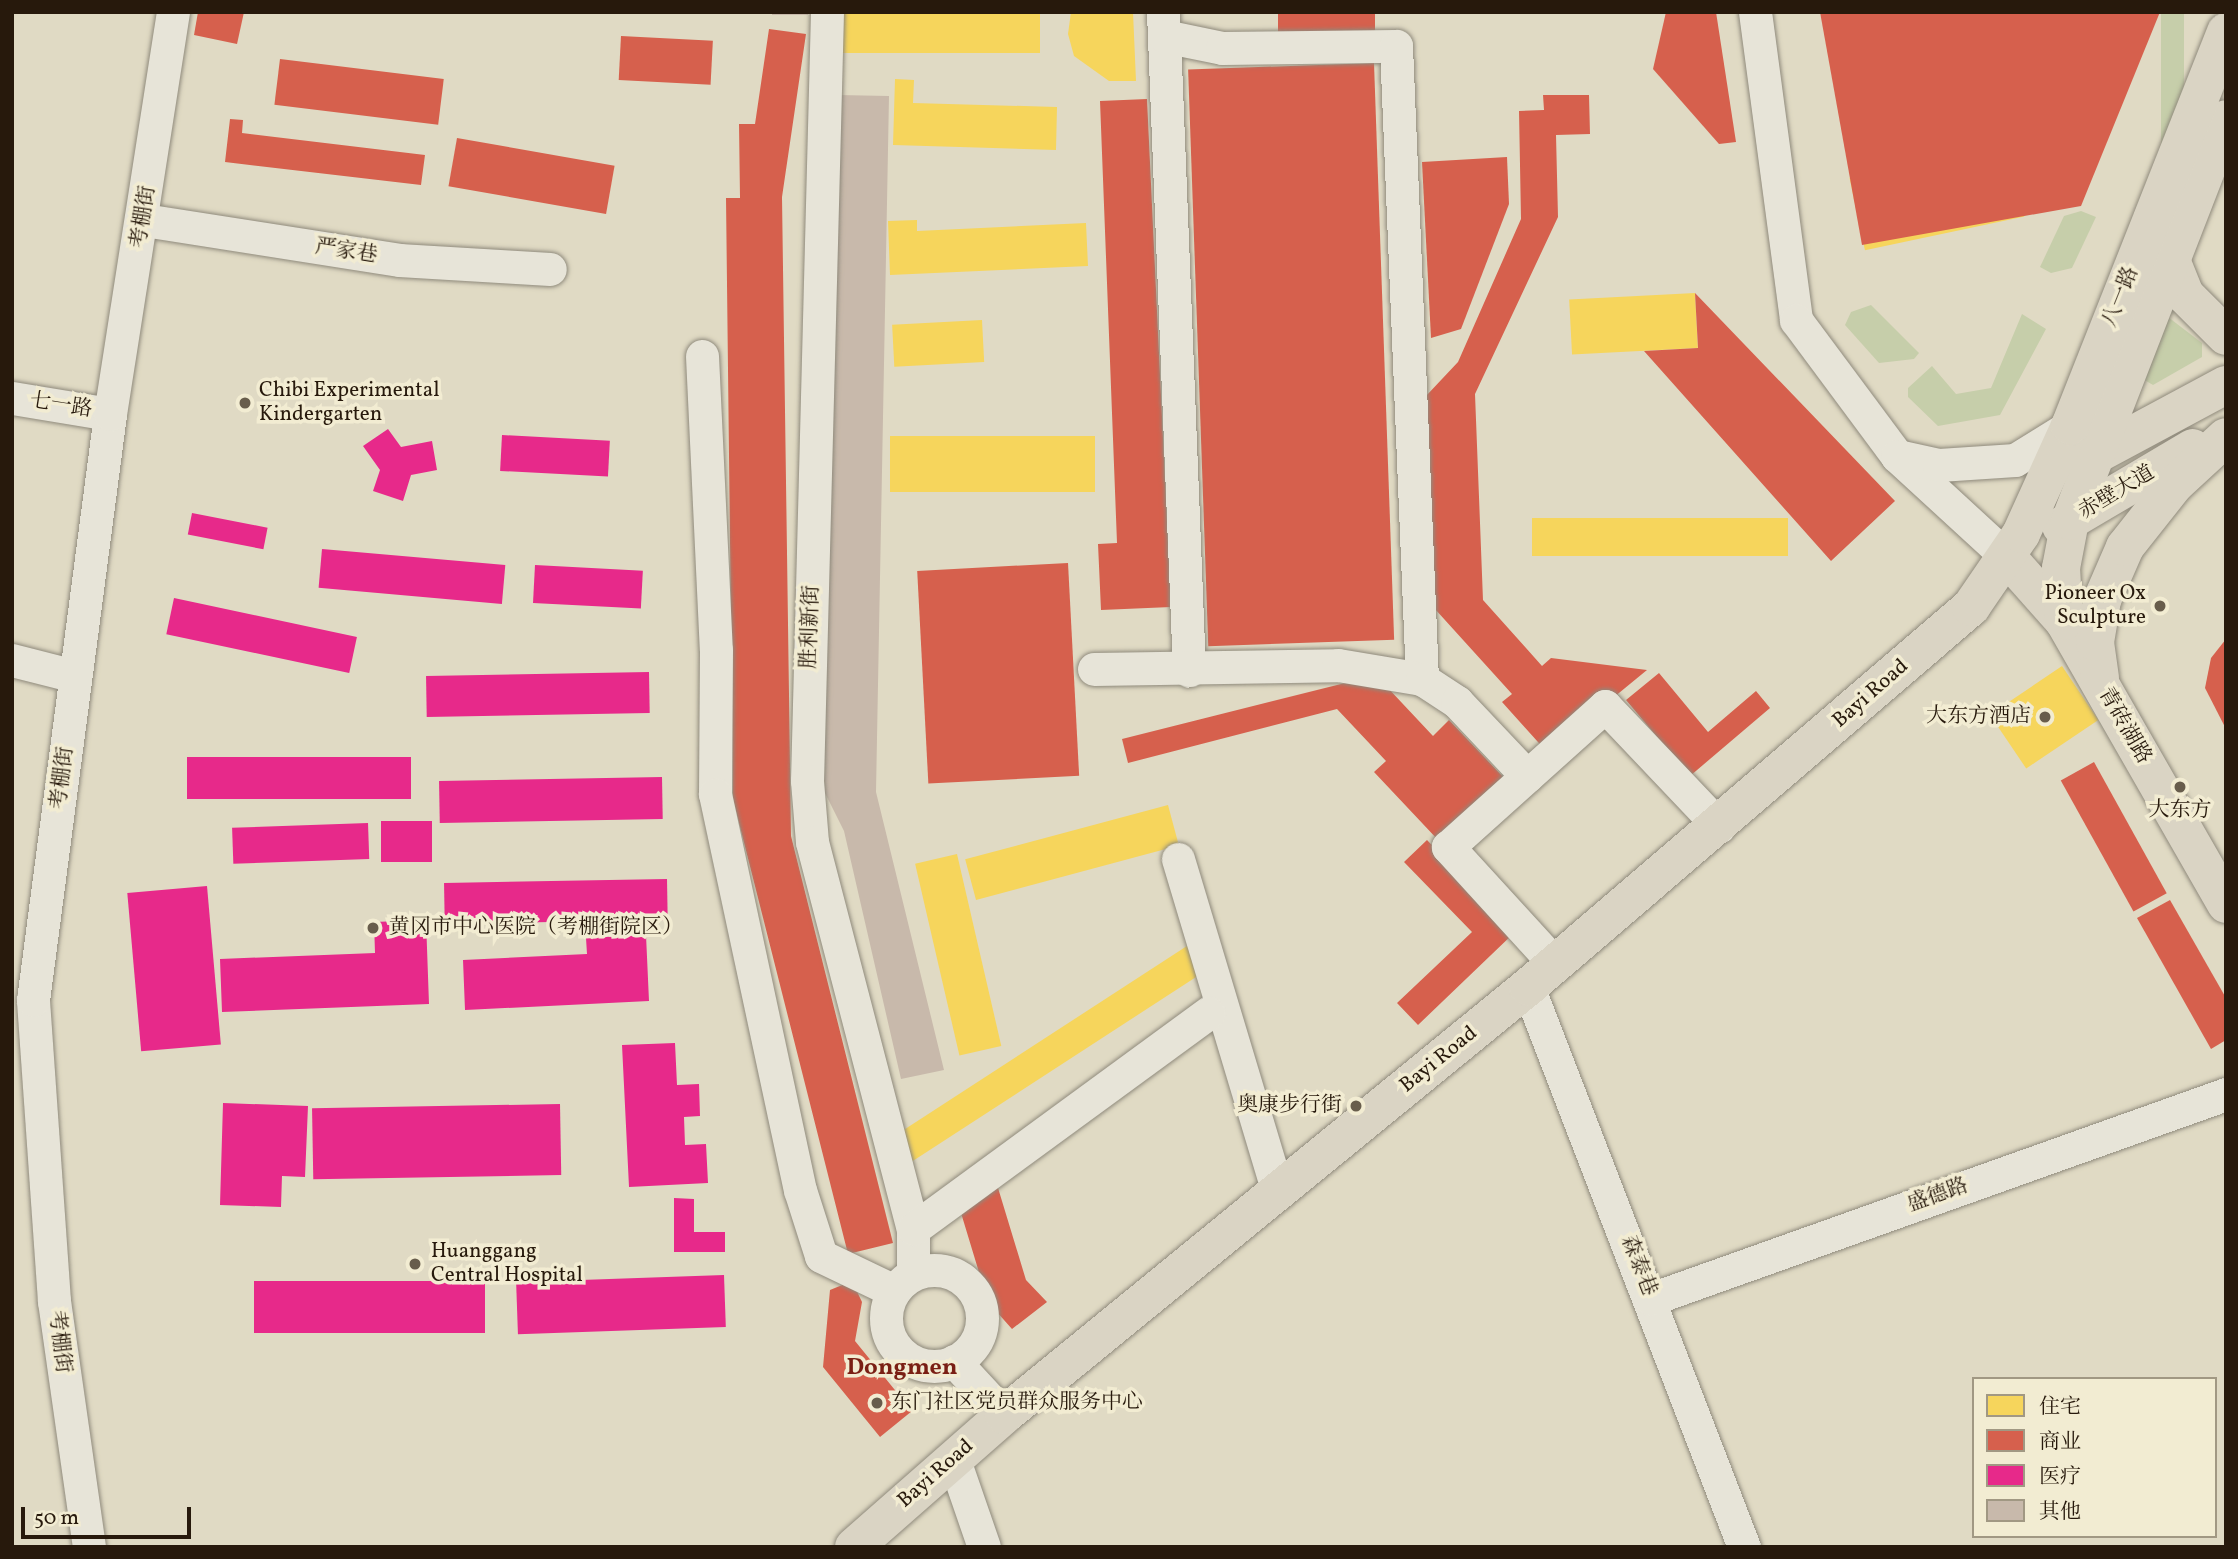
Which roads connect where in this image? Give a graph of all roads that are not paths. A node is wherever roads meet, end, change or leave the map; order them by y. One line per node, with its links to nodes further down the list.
1 (173, 12): 7 (street, 考棚街)
2 (827, 12): 39 (street, 胜利新街)
3 (1755, 12): 19 (street)
4 (1164, 24): 26 (street); 28 (street)
5 (2226, 32): 15 (main road, 八一路)
6 (2226, 119): 8 (main road, 八一路)
7 (144, 220): 9 (street, 严家巷); 14 (street, 考棚街)
8 (2169, 255): 10 (main road); 18 (main road, 八一路)
9 (550, 269)
10 (2226, 337)
11 (702, 356): 40 (street)
12 (2226, 385): 18 (main road, 赤壁大道)
13 (12, 398): 14 (street, 七一路)
14 (110, 414): 27 (street, 考棚街)
15 (2070, 426): 19 (street); 20 (main road, 八一路)
16 (2226, 429): 21 (main road, 赤壁大道)
17 (2226, 438): 29 (main road)
18 (2096, 454): 20 (main road, 赤壁大道); 21 (main road, 八一路)
19 (1897, 456): 22 (street)
20 (2045, 481): 22 (main road, 八一路)
21 (2070, 521): 22 (main road, 赤壁大道); 23 (main road, 八一路)
22 (2008, 558): 23 (main road, 青砖湖路); 31 (main road, Bayi Road)
23 (2064, 621): 29 (main road, 青砖湖路)
24 (12, 660): 27 (street)
25 (1094, 668): 26 (street)
26 (1189, 670): 28 (street)
27 (75, 676): 36 (street, 考棚街)
28 (1422, 679): 30 (street)
29 (2101, 687): 33 (main road, 青砖湖路)
30 (1527, 776): 31 (street); 34 (street)
31 (1719, 826): 34 (main road, Bayi Road)
32 (1178, 859): 38 (street)
33 (2226, 904)
34 (1542, 976): 38 (main road, Bayi Road); 41 (street, 森泰巷)
35 (1208, 1013): 39 (street)
36 (24, 1043): 45 (street, 考棚街)
37 (2226, 1094): 41 (street, 盛德路)
38 (1278, 1192): 43 (main road, Bayi Road)
39 (913, 1229): 40 (street, 胜利新街)
40 (903, 1282): 42 (street); 42 (street)
41 (1651, 1299): 48 (street, 森泰巷)
42 (954, 1361): 43 (street)
43 (1004, 1415): 44 (main road, Bayi Road)
44 (954, 1460): 46 (main road, Bayi Road); 47 (street)
45 (89, 1547)
46 (853, 1547)
47 (984, 1547)
48 (1744, 1547)

